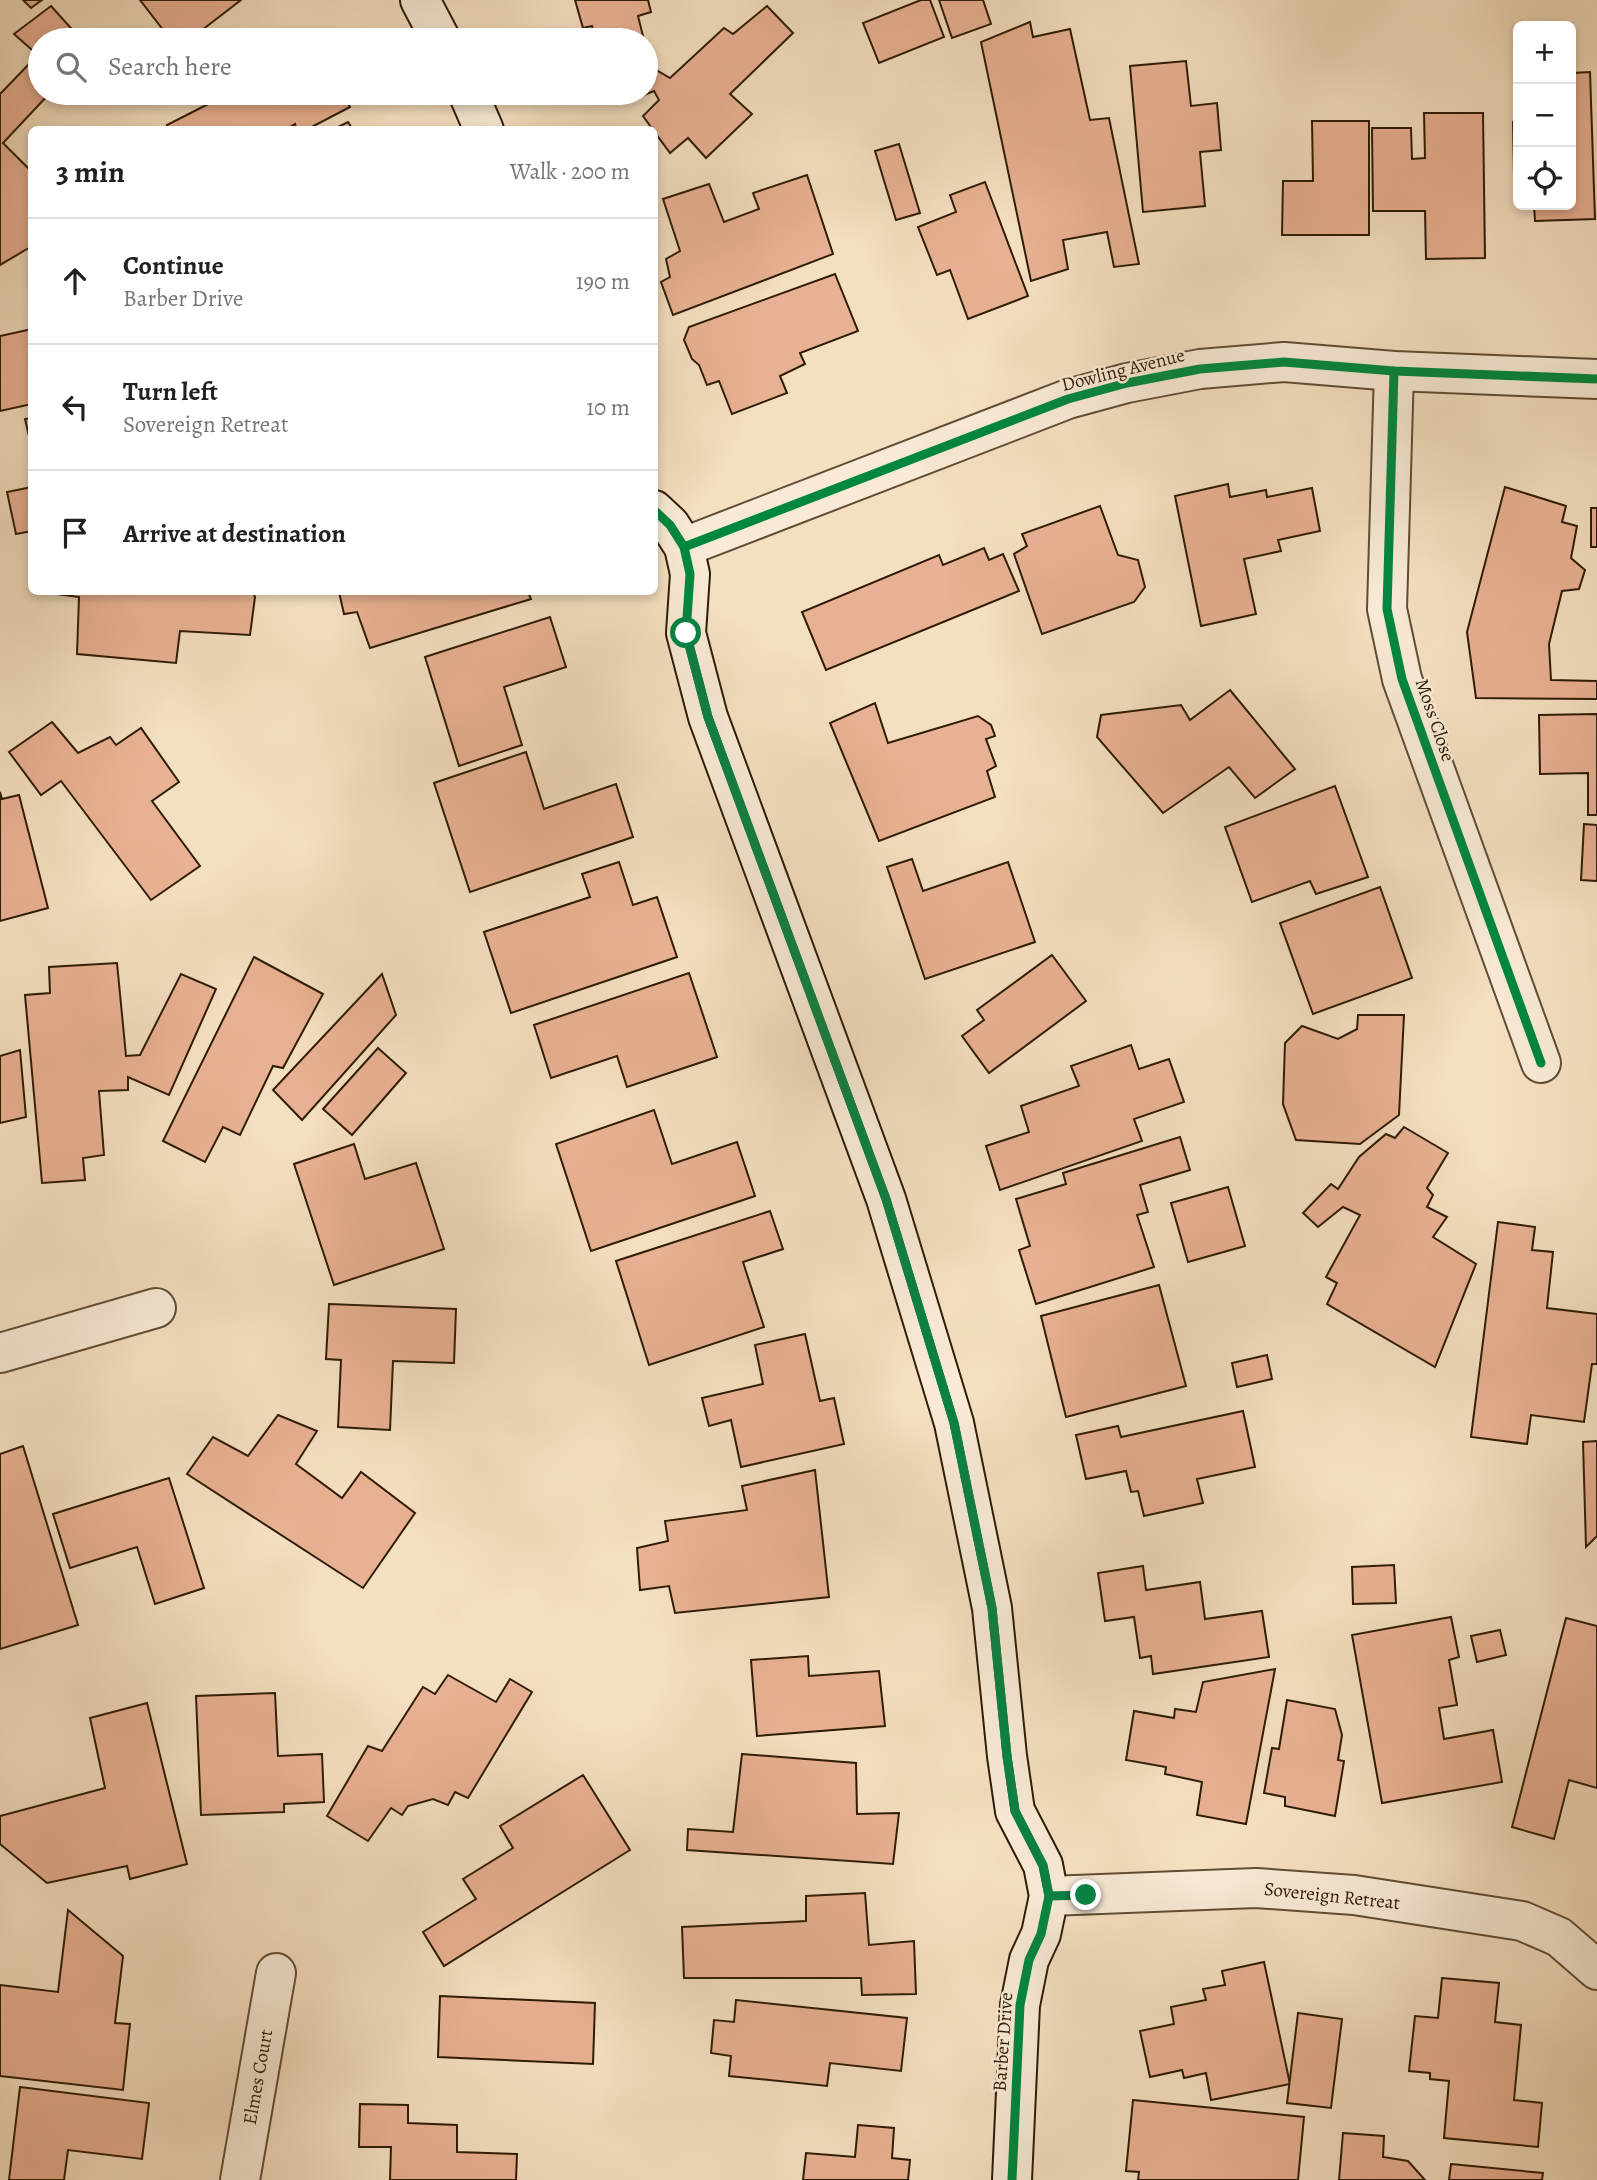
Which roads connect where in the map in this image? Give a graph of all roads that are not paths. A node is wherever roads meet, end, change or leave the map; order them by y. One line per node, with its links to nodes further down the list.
1 (420, 0): 2 (street)
2 (435, 28)
3 (473, 105): 4 (street)
4 (482, 126)
5 (1394, 371): 6 (street, Dowling Avenue); 8 (street, Dowling Avenue); 9 (street, Moss Close)
6 (1597, 379)
7 (658, 514): 8 (street, Barber Drive)
8 (684, 547): 12 (street, Barber Drive)
9 (1541, 1063)
10 (156, 1308): 11 (street)
11 (0, 1353)
12 (1049, 1896): 13 (street, Sovereign Retreat); 16 (street, Barber Drive)
13 (1597, 1970)
14 (276, 1973): 15 (street, Elmes Court)
15 (240, 2180)
16 (1012, 2180)

